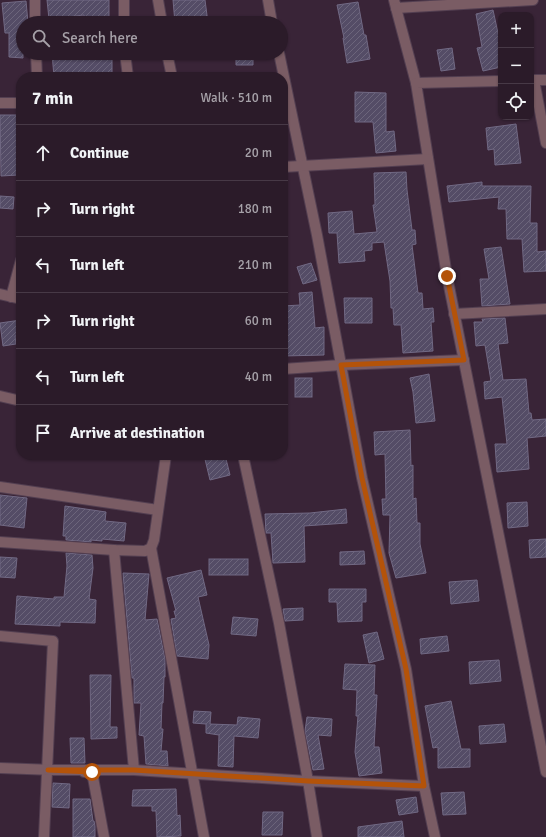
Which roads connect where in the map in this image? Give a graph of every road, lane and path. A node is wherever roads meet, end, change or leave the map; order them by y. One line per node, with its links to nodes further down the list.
1 (35, 0): 7 (street)
2 (124, 0): 8 (street)
3 (158, 0): 9 (street)
4 (268, 0): 10 (street)
5 (533, 0): 6 (street)
6 (395, 4): 22 (street)
7 (35, 16)
8 (124, 16)
9 (161, 16)
10 (271, 16)
11 (36, 60): 15 (street)
12 (126, 60): 16 (street)
13 (168, 60): 17 (street)
14 (280, 60): 18 (street)
15 (37, 72)
16 (127, 72)
17 (171, 72)
18 (283, 72)
19 (534, 80): 20 (street)
20 (546, 80)
21 (498, 81): 22 (street)
22 (416, 82): 28 (street)
23 (533, 84): 27 (street)
24 (288, 97): 29 (street)
25 (0, 103): 26 (street)
26 (16, 103)
27 (546, 143)
28 (428, 159): 29 (street); 34 (street)
29 (302, 165): 30 (street); 36 (street)
30 (288, 166)
31 (0, 294): 32 (street)
32 (16, 298)
33 (546, 309): 34 (street)
34 (454, 314): 35 (street)
35 (464, 360): 36 (street); 48 (street)
36 (341, 365): 37 (street); 55 (street)
37 (288, 369)
38 (0, 396): 39 (street)
39 (16, 400)
40 (165, 460): 43 (street)
41 (244, 460): 54 (street)
42 (0, 488): 43 (street)
43 (158, 510): 45 (street)
44 (0, 542): 46 (street)
45 (151, 548): 46 (street); 53 (street)
46 (114, 550): 51 (street)
47 (0, 636): 50 (street)
48 (545, 760): 52 (street)
49 (0, 768): 50 (street)
50 (48, 770): 51 (street); 56 (street); 57 (street)
51 (134, 770): 53 (street)
52 (546, 772)
53 (192, 774): 54 (street); 58 (street)
54 (308, 781): 55 (street); 59 (street)
55 (424, 786): 60 (street)
56 (44, 837)
57 (104, 837)
58 (204, 837)
59 (318, 837)
60 (435, 837)

